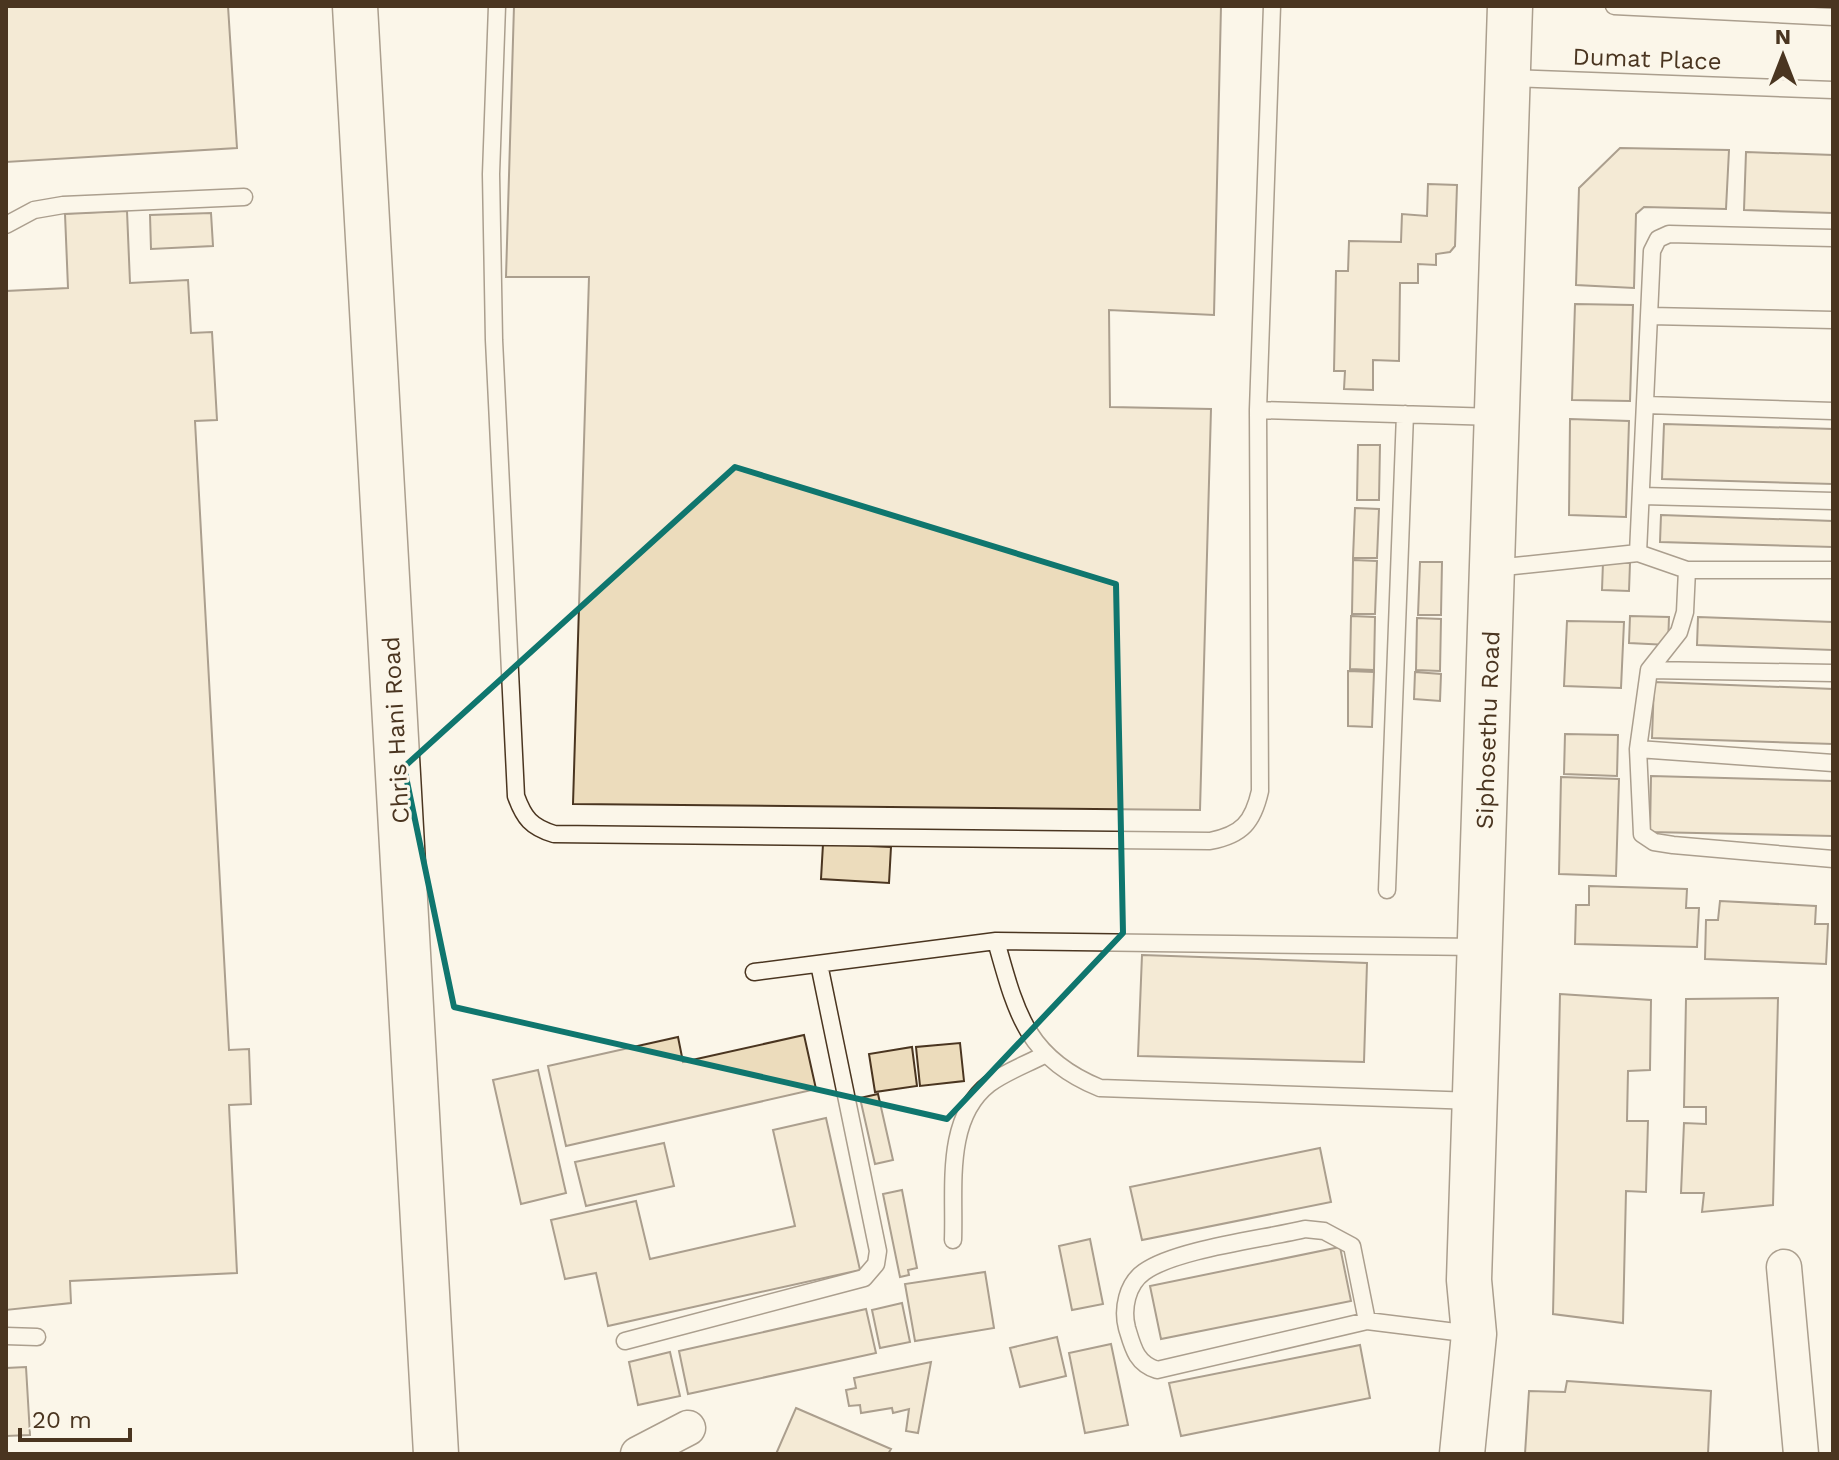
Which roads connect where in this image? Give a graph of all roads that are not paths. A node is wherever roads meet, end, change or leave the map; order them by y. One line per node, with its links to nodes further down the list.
1 (355, 6): 45 (street, Chris Hani Road)
2 (497, 6): 15 (lane)
3 (1272, 6): 15 (lane)
4 (1510, 6): 7 (street, Siphosethu Road)
5 (1614, 6): 6 (lane)
6 (1833, 17)
7 (1508, 78): 8 (lane, Dumat Place); 18 (street, Siphosethu Road)
8 (1833, 90)
9 (244, 197): 10 (lane)
10 (6, 225)
11 (1833, 238): 12 (lane)
12 (1650, 316): 13 (lane); 14 (lane)
13 (1833, 320)
14 (1646, 405): 16 (lane); 19 (lane)
15 (1258, 410): 17 (lane)
16 (1833, 411)
17 (1405, 414): 18 (lane); 30 (lane)
18 (1497, 417): 22 (street, Siphosethu Road)
19 (1642, 496): 20 (lane); 21 (lane)
20 (1833, 501)
21 (1638, 553): 22 (lane); 23 (lane)
22 (1493, 569): 32 (street, Siphosethu Road)
23 (1687, 570): 24 (lane); 25 (lane)
24 (1833, 570)
25 (1649, 670): 26 (lane); 27 (lane)
26 (1833, 673)
27 (1638, 749): 28 (lane); 29 (lane)
28 (1833, 763)
29 (1833, 859)
30 (1387, 890)
31 (996, 941): 32 (lane); 33 (lane); 35 (lane)
32 (1480, 947): 36 (street, Siphosethu Road)
33 (819, 964): 34 (lane); 43 (lane)
34 (754, 972)
35 (1044, 1055): 36 (lane); 37 (lane)
36 (1475, 1101): 40 (street, Siphosethu Road)
37 (953, 1240)
38 (1784, 1267): 48 (street)
39 (1367, 1321): 39 (lane); 40 (lane)
40 (1474, 1334): 47 (street, Siphosethu Road)
41 (6, 1336): 42 (lane)
42 (37, 1337)
43 (625, 1341)
44 (688, 1428): 46 (street)
45 (436, 1454)
46 (638, 1454)
47 (1462, 1454)
48 (1801, 1454)

